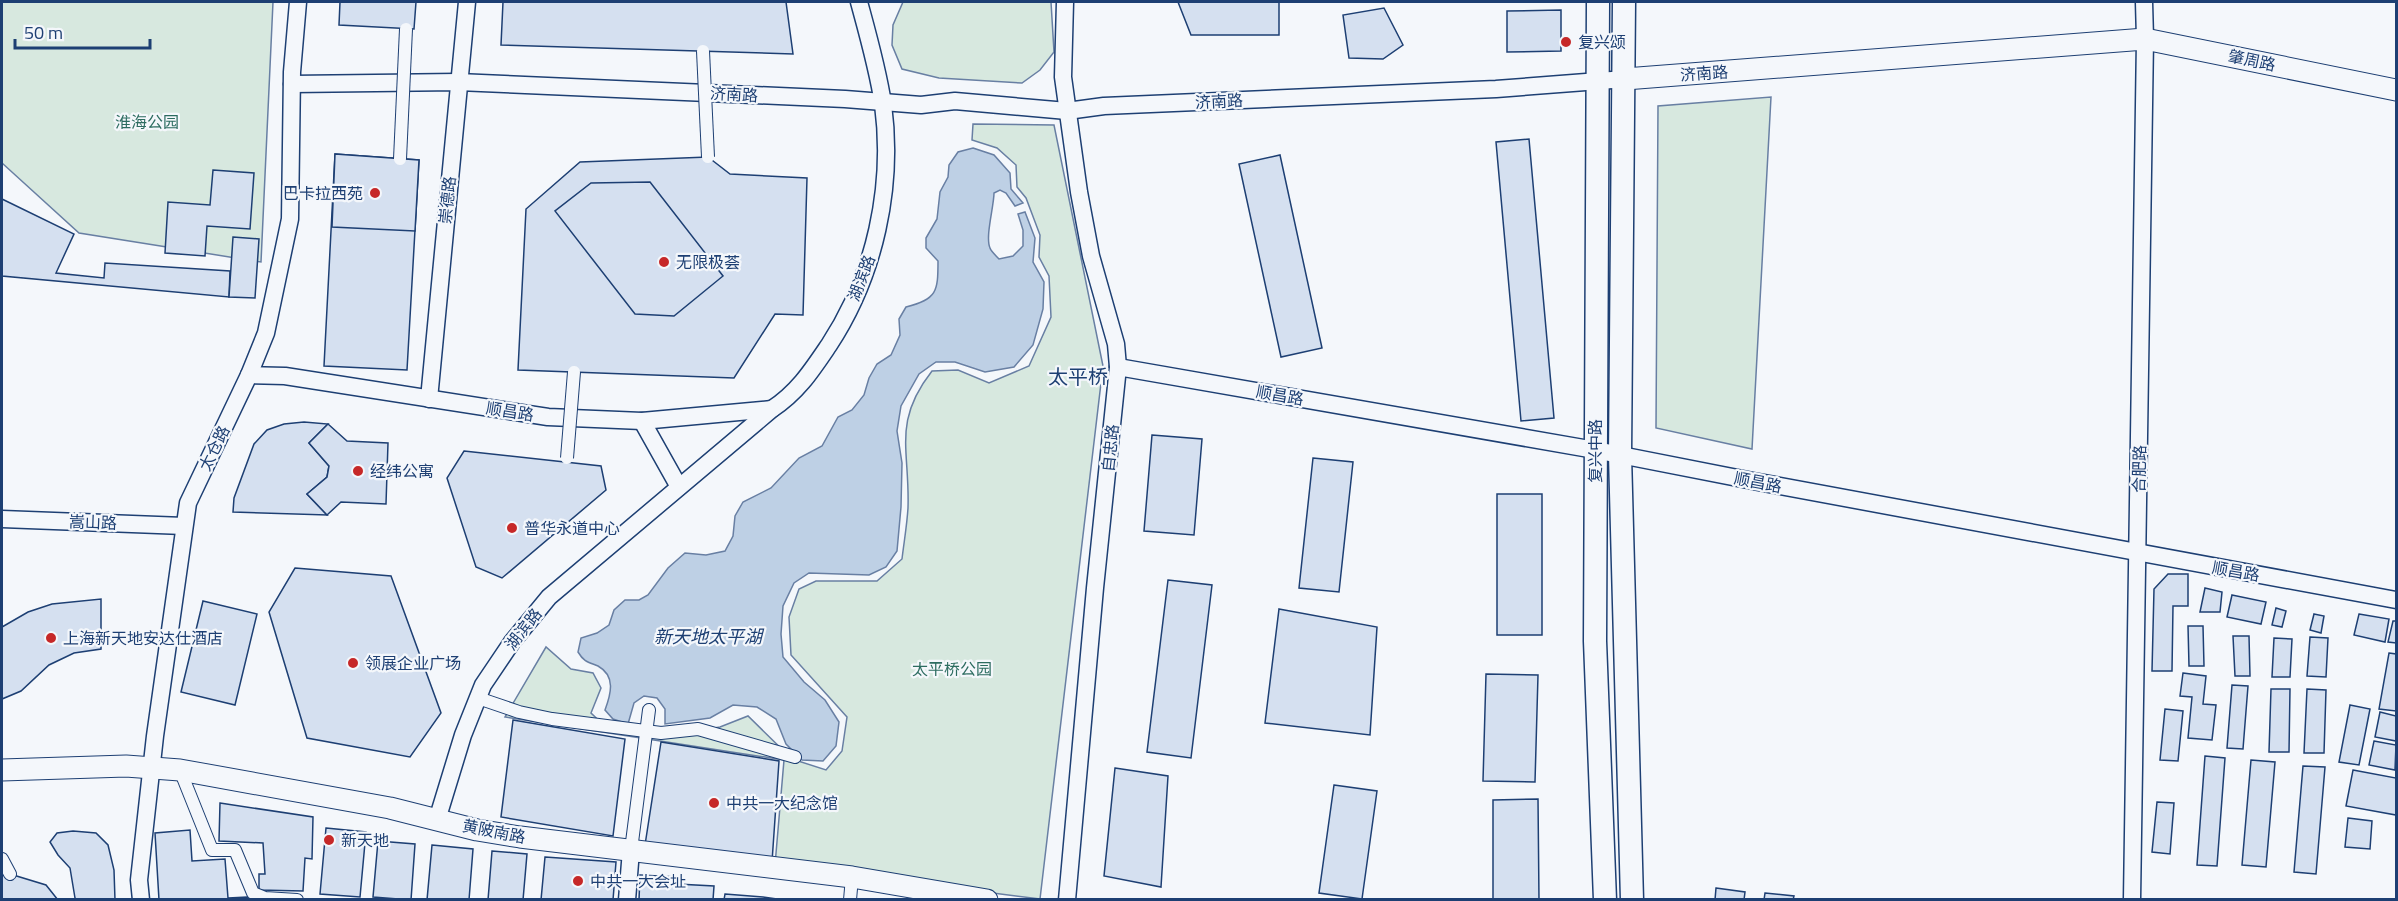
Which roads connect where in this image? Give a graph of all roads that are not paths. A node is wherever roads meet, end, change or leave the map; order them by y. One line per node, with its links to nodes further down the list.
1 (298, 2): 15 (street, 太仓路)
2 (467, 2): 13 (street, 崇德路)
3 (859, 2): 18 (street, 湖滨路)
4 (1065, 2): 19 (street, 自忠路)
5 (1598, 2): 12 (main road, 复兴中路)
6 (1624, 2): 11 (main road, 复兴中路)
7 (2144, 2): 9 (street)
8 (406, 29): 14 (street, bridge)
9 (2145, 39): 11 (street, 济南路); 16 (street, 肇周路); 35 (street, 合肥路)
10 (703, 51): 17 (street, bridge)
11 (1625, 79): 12 (street, 济南路); 30 (main road, 复兴中路)
12 (1598, 80): 19 (street, 济南路); 29 (main road, 复兴中路)
13 (458, 82): 14 (street, 济南路); 17 (street, 济南路); 25 (street, 崇德路)
14 (404, 83): 15 (street, 济南路); 21 (street, bridge)
15 (292, 84): 24 (street, 太仓路)
16 (2397, 90)
17 (705, 93): 18 (street, 济南路); 20 (street, bridge)
18 (883, 104): 19 (street, 济南路); 26 (street, 湖滨路)
19 (1067, 111): 22 (street, 自忠路)
20 (708, 158)
21 (400, 159)
22 (1119, 367): 29 (street, 顺昌路); 54 (street, 自忠路)
23 (574, 372): 27 (street, bridge)
24 (249, 375): 25 (street, 顺昌路); 34 (street, 太仓路)
25 (429, 399): 27 (street, 顺昌路)
26 (772, 409): 28 (street, 顺昌路); 32 (street, 湖滨路)
27 (571, 418): 28 (street, 顺昌路); 31 (street, bridge)
28 (642, 421): 32 (street)
29 (1595, 450): 30 (street, 顺昌路); 55 (main road, 复兴中路)
30 (1620, 455): 35 (street, 顺昌路); 56 (main road, 复兴中路)
31 (567, 459)
32 (679, 487): 37 (street, 湖滨路)
33 (2, 519): 34 (street, 嵩山路)
34 (184, 525): 41 (street, 太仓路)
35 (2137, 552): 36 (street, 顺昌路); 57 (street, 合肥路)
36 (2397, 600)
37 (478, 698): 39 (street); 44 (street, 湖滨路)
38 (649, 710): 39 (street)
39 (647, 731): 40 (street); 45 (street)
40 (795, 756)
41 (152, 768): 42 (street, 黄陂南路); 43 (street, 黄陂南路); 49 (street, 太仓路)
42 (2, 770)
43 (180, 770): 44 (street, 黄陂南路); 50 (street)
44 (437, 820): 45 (street, 黄陂南路)
45 (631, 850): 48 (street, 黄陂南路); 51 (street)
46 (2, 859): 47 (street)
47 (10, 874)
48 (852, 877): 52 (street); 53 (street, 黄陂南路)
49 (141, 900)
50 (297, 900)
51 (627, 900)
52 (850, 900)
53 (987, 900)
54 (1067, 900)
55 (1605, 900)
56 (1632, 900)
57 (2132, 900)

